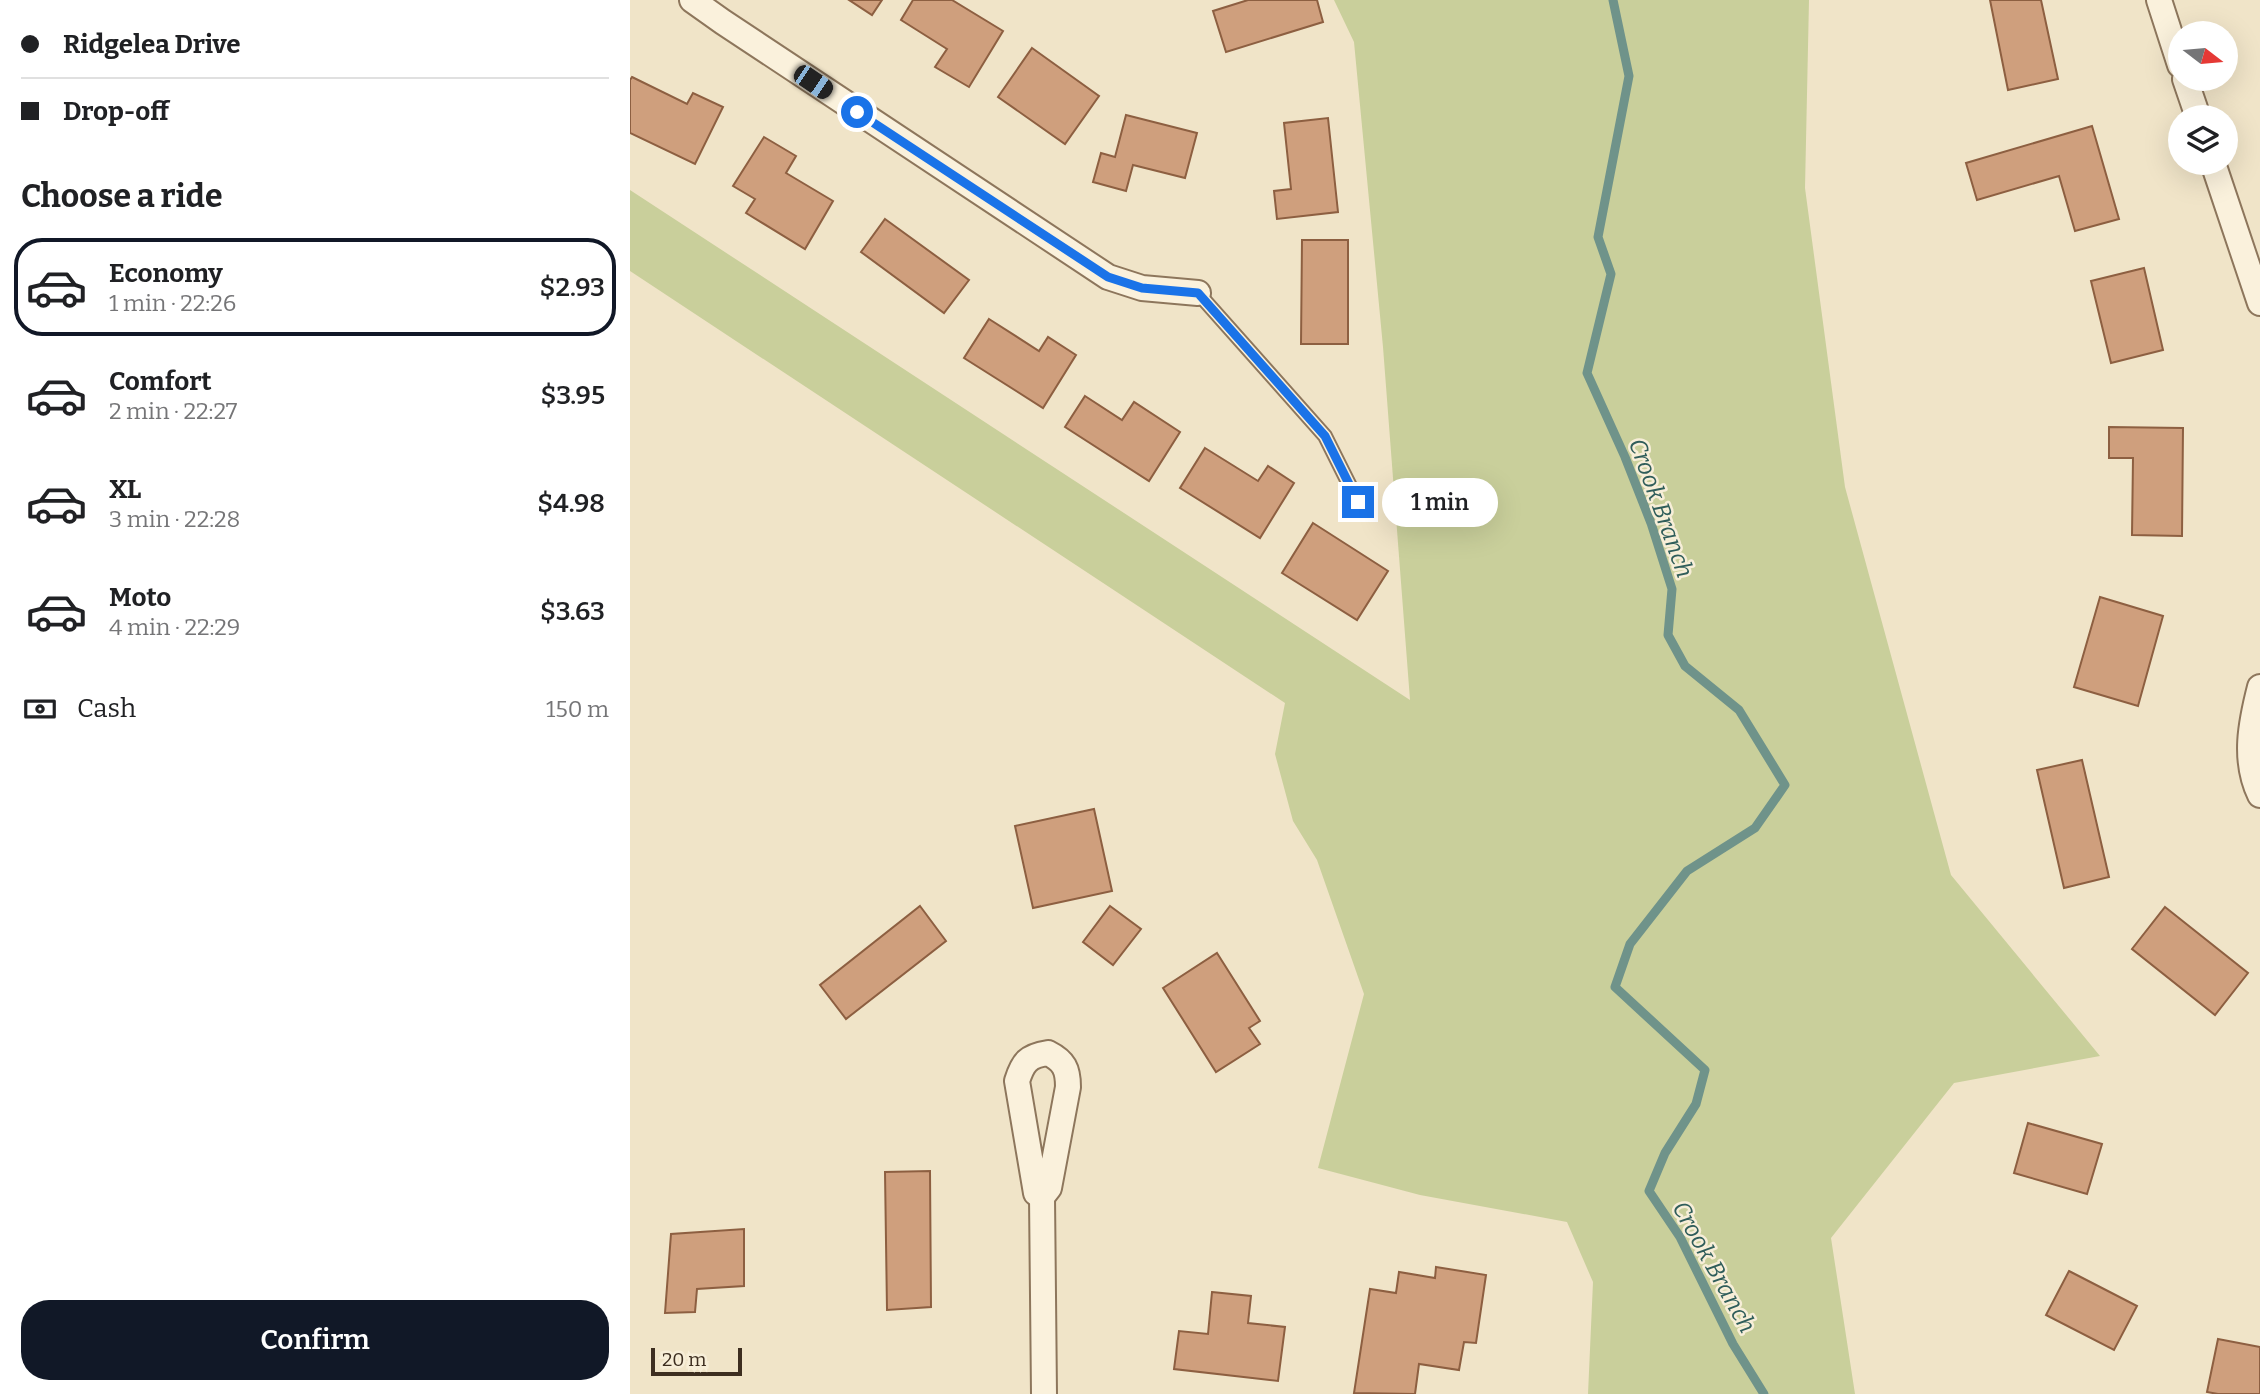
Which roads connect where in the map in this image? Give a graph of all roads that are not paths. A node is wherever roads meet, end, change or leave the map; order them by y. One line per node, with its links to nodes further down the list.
1 (692, 0): 5 (street)
2 (2159, 0): 3 (street)
3 (2168, 28)
4 (2217, 175): 6 (street)
5 (1198, 293): 7 (lane)
6 (2260, 303)
7 (1358, 502)
8 (2260, 687): 9 (street)
9 (2260, 795)
10 (1042, 1197): 10 (street); 11 (street)
11 (1044, 1394)

